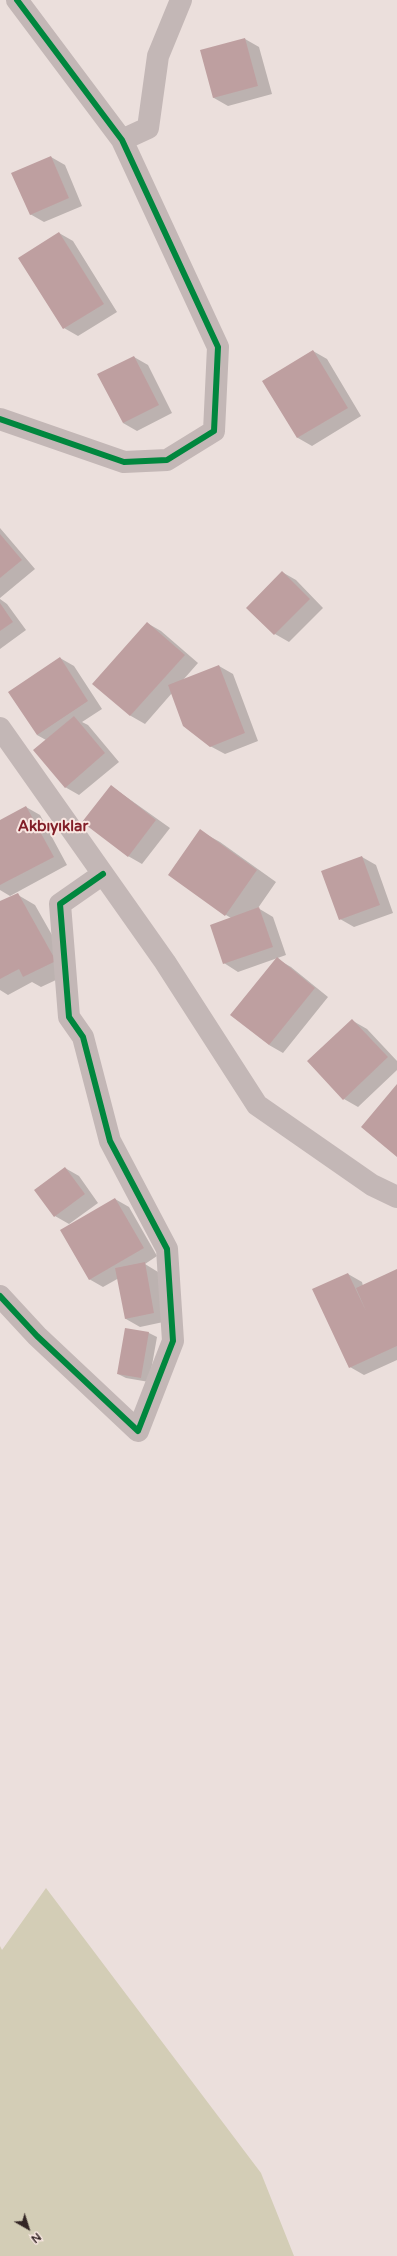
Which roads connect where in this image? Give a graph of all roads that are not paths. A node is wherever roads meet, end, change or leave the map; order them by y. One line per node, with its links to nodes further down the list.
1 (16, 0): 3 (street)
2 (181, 0): 3 (street)
3 (122, 140): 4 (street)
4 (0, 419)
5 (0, 728): 6 (street)
6 (103, 874): 7 (street); 8 (street)
7 (397, 1197)
8 (0, 1296)

